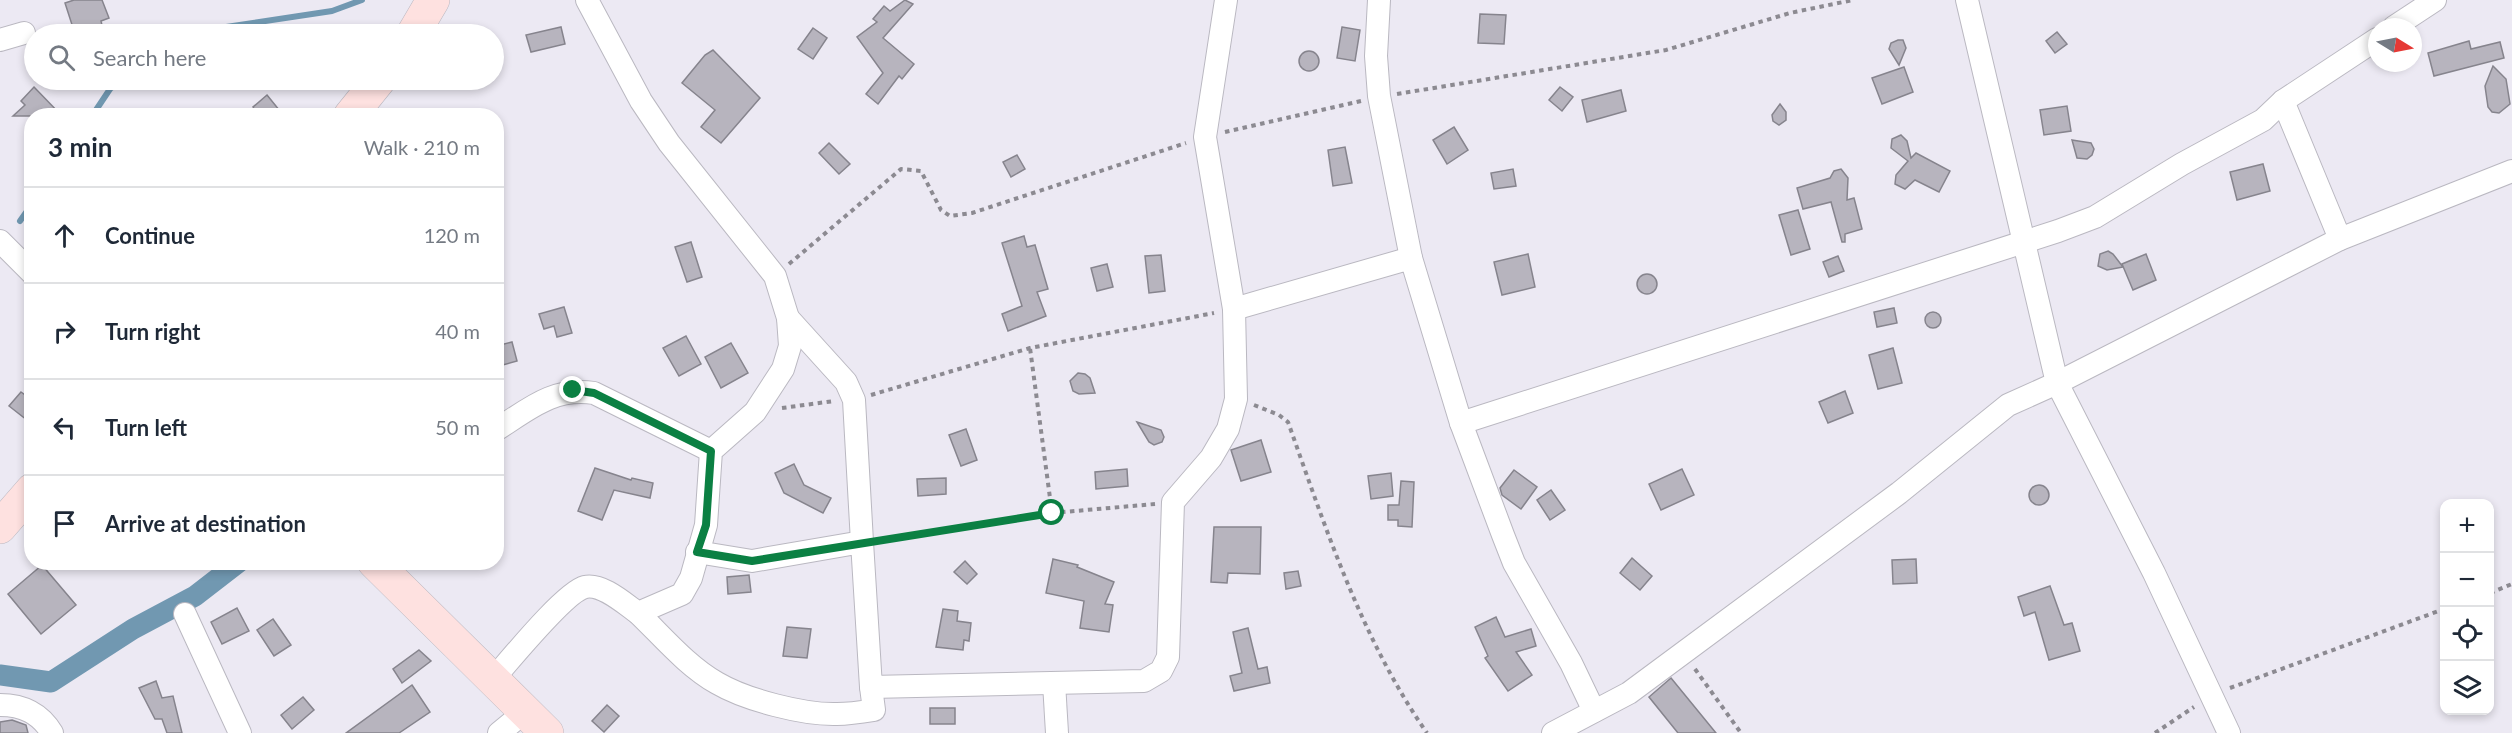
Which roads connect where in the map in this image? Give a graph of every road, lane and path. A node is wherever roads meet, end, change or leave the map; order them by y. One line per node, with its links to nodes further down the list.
1 (587, 0): 22 (street)
2 (1226, 0): 15 (street)
3 (1379, 0): 12 (street)
4 (1853, 0): 12 (path)
5 (1967, 0): 18 (street)
6 (2435, 0): 7 (street)
7 (2408, 18)
8 (24, 33): 9 (street)
9 (0, 40)
10 (2368, 45): 13 (street)
11 (371, 90): 14 (street)
12 (1379, 96): 15 (path); 20 (street)
13 (2283, 101): 17 (street); 18 (street)
14 (356, 108)
15 (1205, 136): 22 (path); 23 (street)
16 (2512, 171): 17 (street)
17 (2340, 239): 26 (street)
18 (2025, 240): 26 (street); 30 (street)
19 (1, 243): 21 (street)
20 (1411, 258): 23 (street); 30 (street)
21 (24, 265)
22 (775, 276): 24 (street)
23 (1234, 309): 25 (path); 27 (street)
24 (788, 318): 28 (street); 29 (street)
25 (1030, 348): 28 (path); 35 (path)
26 (2057, 383): 45 (street); 49 (street)
27 (1236, 399): 34 (street); 57 (path)
28 (854, 400): 29 (path); 37 (street)
29 (755, 412): 32 (street)
30 (1461, 423): 51 (street)
31 (504, 425): 32 (street)
32 (711, 451): 38 (street)
33 (24, 499): 36 (street)
34 (1173, 502): 35 (path); 47 (street)
35 (1052, 513): 37 (path)
36 (0, 527)
37 (862, 542): 38 (street); 48 (street)
38 (697, 552): 43 (street)
39 (382, 570): 46 (street)
40 (2512, 584): 41 (path)
41 (2494, 591)
42 (2440, 611): 49 (path)
43 (638, 613): 46 (street); 48 (street)
44 (185, 614): 54 (street)
45 (1683, 651): 51 (street); 59 (path)
46 (494, 678): 52 (street)
47 (1054, 683): 48 (street); 56 (street)
48 (871, 687)
49 (2211, 695): 60 (path); 61 (street)
50 (0, 705): 53 (street)
51 (1594, 711): 58 (street)
52 (536, 722): 55 (street)
53 (52, 733)
54 (240, 733)
55 (499, 733)
56 (1057, 733)
57 (1427, 733)
58 (1553, 733)
59 (1741, 733)
60 (2155, 733)
61 (2229, 733)

